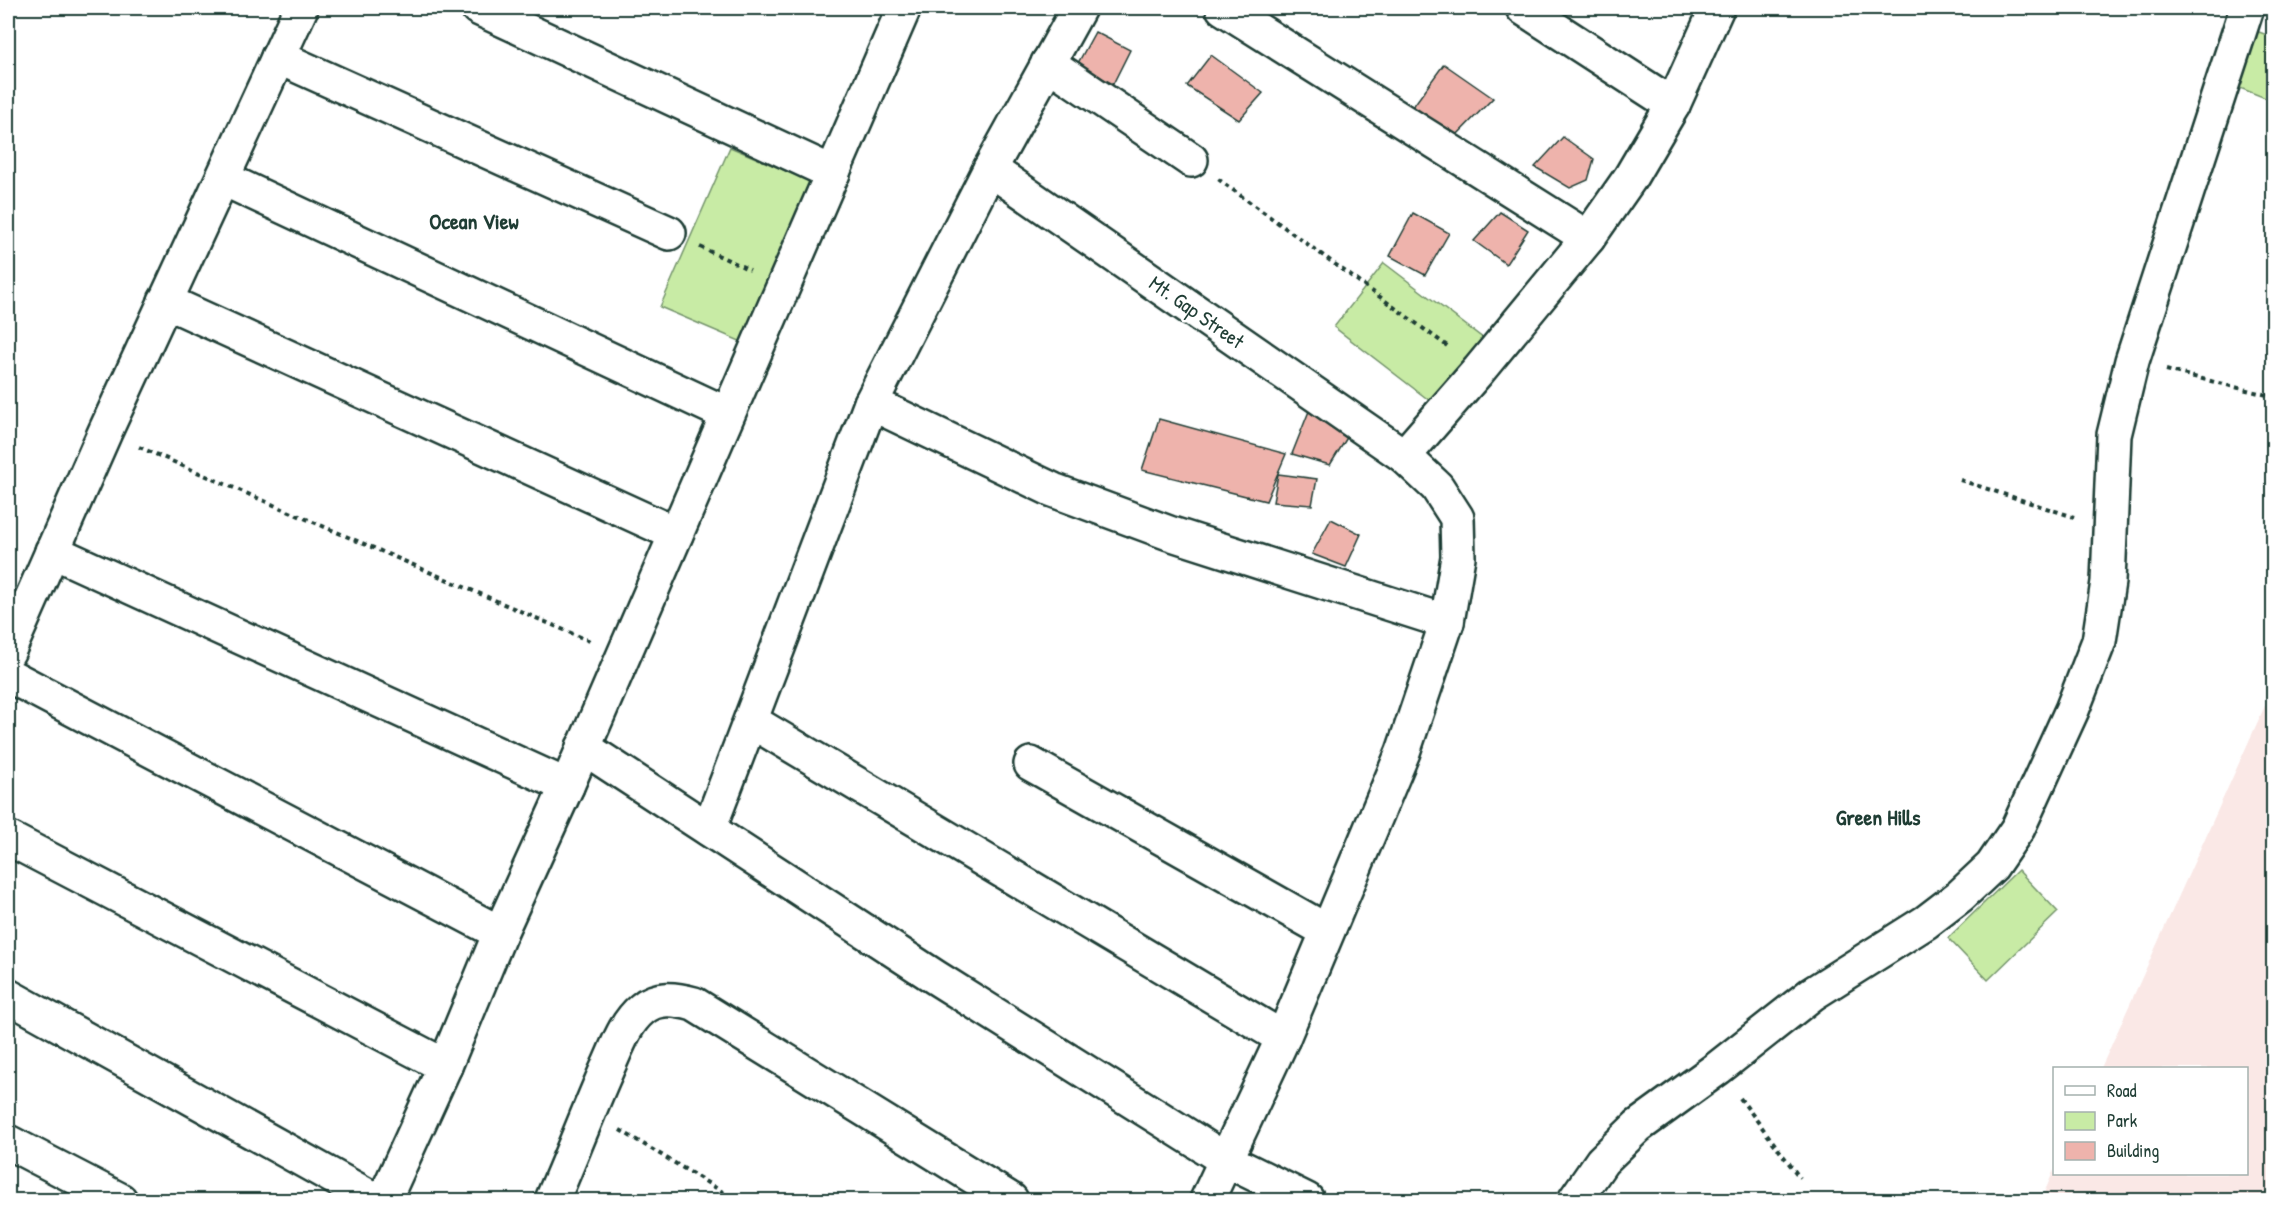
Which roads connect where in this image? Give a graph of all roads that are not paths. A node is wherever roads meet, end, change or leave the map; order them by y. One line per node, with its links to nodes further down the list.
1 (301, 8): 9 (street)
2 (478, 8): 14 (street)
3 (904, 8): 14 (street)
4 (1079, 8): 10 (street)
5 (1223, 8): 17 (street)
6 (1717, 8): 11 (street)
7 (2247, 8): 47 (street)
8 (1533, 10): 11 (street)
9 (278, 57): 15 (street); 16 (street)
10 (1048, 63): 12 (street); 13 (street)
11 (1673, 105): 17 (street)
12 (1191, 160)
13 (990, 169): 19 (street); 21 (street, Mt. Gap Street)
14 (832, 173): 20 (street)
15 (224, 179): 18 (street); 20 (street)
16 (669, 233)
17 (1588, 238): 21 (street)
18 (165, 301): 22 (street); 23 (street)
19 (872, 403): 24 (street); 27 (street)
20 (727, 414): 22 (street)
21 (1404, 456): 24 (street, Mt. Gap Street)
22 (676, 534): 28 (street)
23 (52, 550): 25 (street); 30 (street)
24 (1447, 622): 33 (street, Mt. Gap Street)
25 (8, 652)
26 (8, 675): 34 (street)
27 (751, 721): 31 (street); 36 (street)
28 (583, 747): 30 (street); 31 (street)
29 (1031, 764): 33 (street)
30 (567, 786): 34 (street)
31 (709, 829): 39 (street)
32 (8, 838): 37 (street)
33 (1327, 931): 36 (street, Mt. Gap Street)
34 (500, 933): 37 (street)
35 (8, 996): 42 (street)
36 (1283, 1038): 39 (street, Mt. Gap Street)
37 (444, 1066): 43 (street)
38 (8, 1142): 41 (street)
39 (1226, 1160): 45 (street, Mt. Gap Street); 46 (street)
40 (560, 1197): 44 (street)
41 (120, 1200)
42 (375, 1200)
43 (384, 1200)
44 (1011, 1200)
45 (1207, 1200)
46 (1307, 1200)
47 (1575, 1200)

